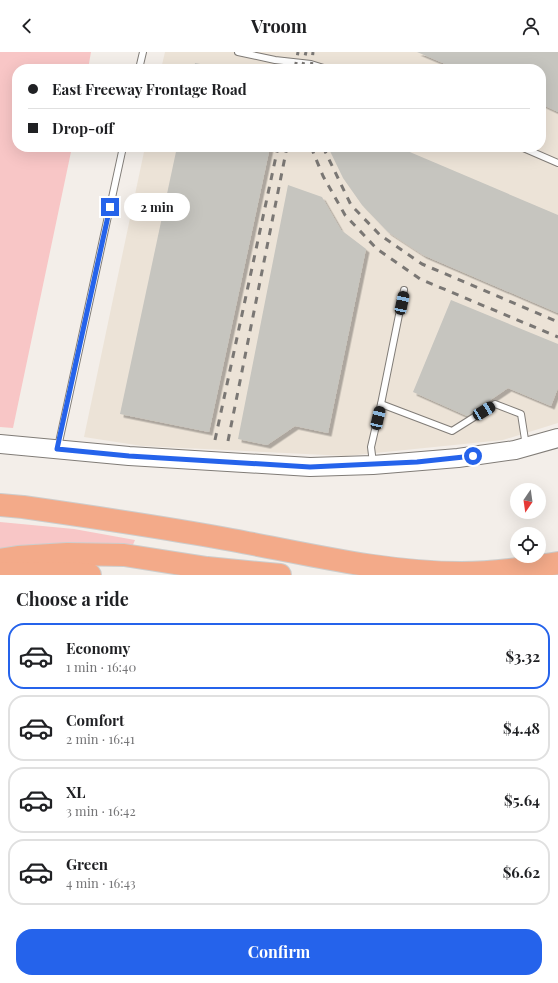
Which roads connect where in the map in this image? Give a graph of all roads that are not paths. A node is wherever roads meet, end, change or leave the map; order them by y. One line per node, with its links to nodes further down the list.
1 (143, 52): 3 (lane)
2 (238, 52): 4 (lane)
3 (141, 64)
4 (311, 64)
5 (122, 152): 13 (lane)
6 (533, 152): 7 (lane)
7 (558, 163)
8 (404, 290): 9 (lane)
9 (381, 404): 12 (lane); 14 (lane)
10 (558, 438): 12 (main road)
11 (0, 444): 13 (main road)
12 (526, 447): 14 (main road)
13 (57, 449): 14 (main road)
14 (373, 465)
15 (0, 505): 17 (highway)
16 (0, 560): 20 (highway)
17 (558, 563): 21 (highway)
18 (0, 574): 19 (highway)
19 (90, 575)
20 (280, 575)
21 (505, 575)

